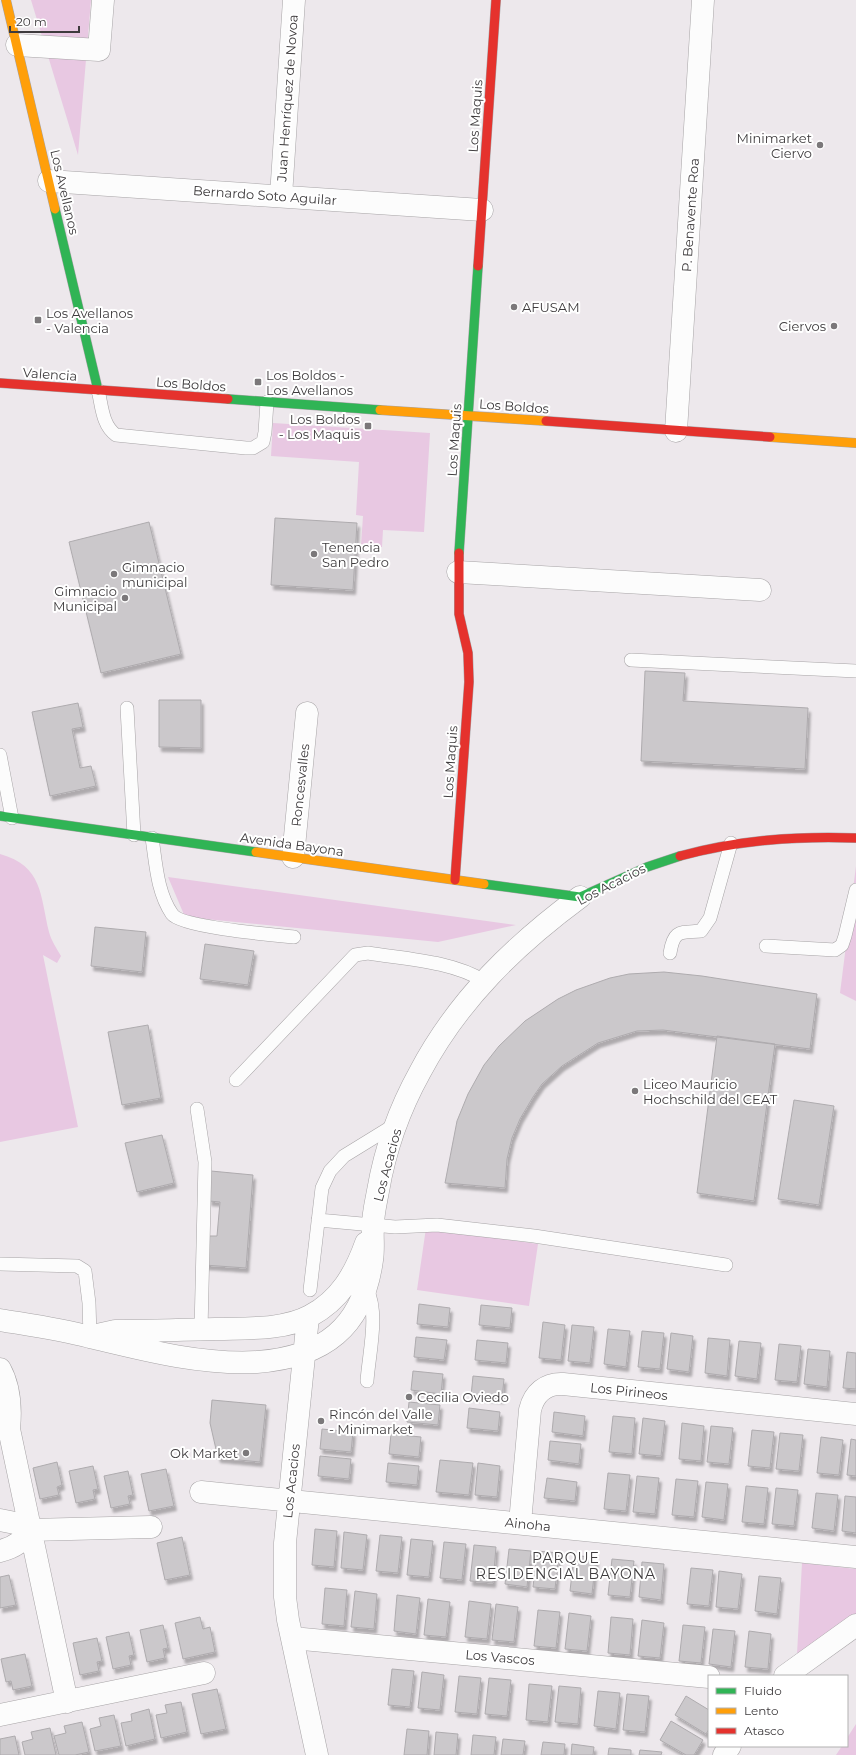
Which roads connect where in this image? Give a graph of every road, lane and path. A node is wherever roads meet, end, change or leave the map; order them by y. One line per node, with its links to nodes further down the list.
1 (6, 0): 6 (street, Los Avellanos)
2 (103, 0): 6 (street)
3 (294, 0): 8 (street, Juan Henríquez de Novoa)
4 (496, 0): 9 (street, Los Maquis)
5 (703, 0): 14 (street, P. Benavente Roa)
6 (17, 46): 7 (street, Los Avellanos)
7 (49, 181): 8 (street, Bernardo Soto Aguilar); 11 (street, Los Avellanos)
8 (281, 196): 9 (street, Bernardo Soto Aguilar)
9 (482, 210): 13 (street, Los Maquis)
10 (0, 383): 11 (street, Valencia)
11 (98, 390): 12 (street, Los Boldos); 12 (lane)
12 (267, 402): 13 (street, Los Boldos)
13 (468, 416): 14 (street, Los Boldos); 16 (street, Los Maquis)
14 (676, 431): 15 (street, Los Boldos)
15 (856, 443)
16 (458, 572): 17 (street); 29 (street, Los Maquis)
17 (760, 590)
18 (631, 660): 19 (lane)
19 (856, 672)
20 (127, 708): 24 (lane)
21 (307, 714): 28 (street, Roncesvalles)
22 (0, 755): 23 (lane)
23 (6, 817): 24 (street, Avenida Bayona)
24 (134, 835): 25 (street, Avenida Bayona)
25 (152, 838): 28 (street, Avenida Bayona); 32 (lane)
26 (856, 838): 27 (street, Los Acacios)
27 (731, 843): 31 (street, Los Acacios); 34 (lane)
28 (293, 857): 29 (street, Avenida Bayona)
29 (455, 880): 31 (street, Avenida Bayona)
30 (856, 890): 33 (lane)
31 (580, 897): 35 (street, Los Acacios)
32 (294, 937)
33 (766, 946)
34 (670, 953)
35 (484, 981): 36 (lane); 38 (street, Los Acacios)
36 (236, 1080)
37 (197, 1109): 47 (lane)
38 (398, 1123): 39 (lane); 40 (street, Los Acacios)
39 (318, 1220): 40 (lane); 44 (lane)
40 (373, 1225): 42 (lane); 43 (street, Los Acacios); 45 (street)
41 (0, 1264): 48 (lane)
42 (726, 1265)
43 (367, 1288): 49 (street, Los Acacios); 52 (lane)
44 (310, 1290)
45 (308, 1317): 47 (street); 49 (street)
46 (0, 1320): 48 (street)
47 (206, 1329): 48 (street); 50 (street)
48 (90, 1336): 50 (street)
49 (305, 1352): 50 (street); 56 (street, Los Acacios)
50 (213, 1360)
51 (0, 1368): 54 (street)
52 (367, 1381)
53 (856, 1414): 58 (street, Los Pirineos)
54 (4, 1423): 60 (street)
55 (201, 1492): 56 (street, Ainoha)
56 (289, 1501): 58 (street, Ainoha); 64 (street, Los Acacios)
57 (0, 1520): 60 (street)
58 (520, 1524): 62 (street, Ainoha)
59 (152, 1526): 60 (street)
60 (30, 1530): 61 (street); 68 (street)
61 (0, 1551)
62 (856, 1557)
63 (856, 1625): 66 (street)
64 (292, 1638): 67 (street, Los Vascos); 70 (street, Los Acacios)
65 (204, 1673): 68 (street)
66 (786, 1675)
67 (708, 1677)
68 (67, 1702): 69 (street)
69 (0, 1715)
70 (317, 1755)

